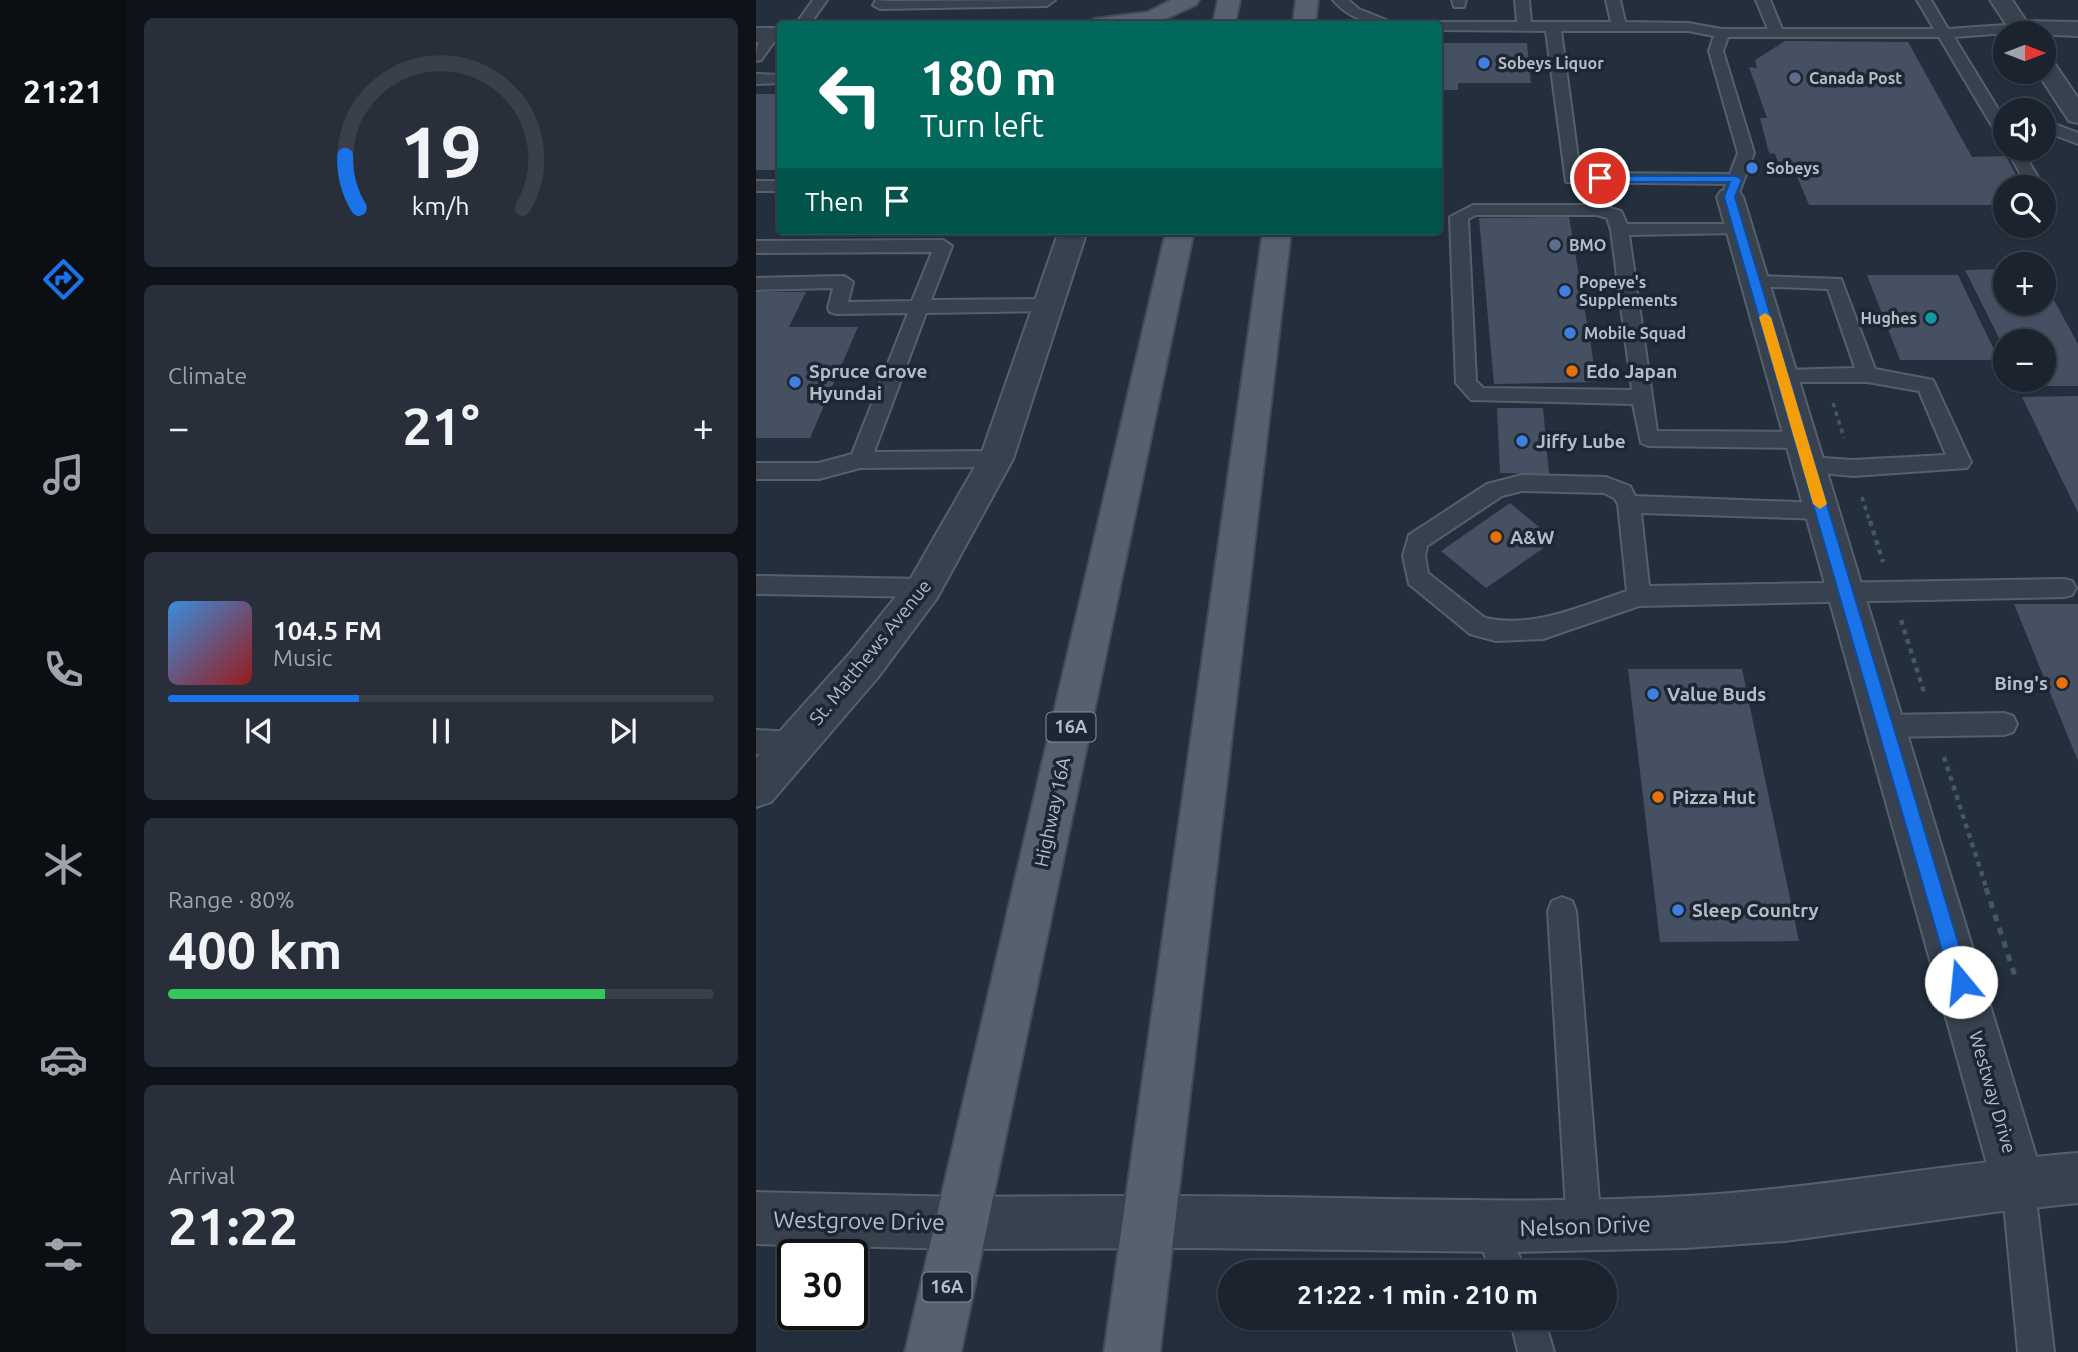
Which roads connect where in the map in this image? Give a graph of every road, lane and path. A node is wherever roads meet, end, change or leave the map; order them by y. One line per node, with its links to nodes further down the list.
1 (820, 0): 13 (lane)
2 (883, 0): 12 (lane)
3 (1188, 0): 14 (main road)
4 (1229, 0): 15 (main road)
5 (1307, 0): 16 (main road)
6 (1340, 0): 17 (lane)
7 (1522, 0): 20 (lane)
8 (1613, 0): 22 (lane)
9 (1763, 0): 27 (lane)
10 (1924, 0): 28 (lane)
11 (2001, 0): 18 (street)
12 (1050, 1)
13 (805, 21)
14 (1128, 21)
15 (1225, 21)
16 (1304, 21)
17 (1380, 21)
18 (2015, 21)
19 (1442, 26): 20 (lane)
20 (1524, 26): 21 (lane)
21 (1553, 26): 22 (lane); 42 (lane)
22 (1619, 27): 26 (lane)
23 (2078, 29): 24 (street)
24 (2056, 30)
25 (1993, 32): 28 (lane)
26 (1722, 33): 27 (lane); 42 (lane)
27 (1777, 33): 28 (lane)
28 (1943, 33): 34 (lane)
29 (769, 35): 30 (lane)
30 (756, 57)
31 (756, 79): 32 (lane)
32 (777, 79)
33 (2056, 83): 37 (street)
34 (1987, 105): 35 (lane); 36 (lane)
35 (1993, 107)
36 (1993, 115)
37 (2078, 116)
38 (2056, 129): 39 (lane)
39 (2078, 139)
40 (756, 186): 41 (lane)
41 (777, 186)
42 (1735, 201): 43 (lane); 48 (street, Westway Drive)
43 (1620, 230): 54 (lane); 54 (lane)
44 (1072, 235): 50 (street, St. Matthews Avenue)
45 (1179, 235): 77 (main road, Highway 16A / 16A)
46 (1276, 235): 76 (main road)
47 (756, 247): 51 (lane)
48 (1755, 282): 52 (lane); 53 (street, Westway Drive)
49 (756, 284): 51 (lane)
50 (1049, 305): 51 (lane); 57 (street, St. Matthews Avenue)
51 (919, 306): 56 (lane)
52 (1867, 375): 53 (lane); 55 (lane)
53 (1783, 377): 55 (street, Westway Drive)
54 (1643, 397): 55 (lane)
55 (1805, 453): 60 (street, Westway Drive)
56 (860, 460): 57 (lane); 58 (lane)
57 (996, 460): 62 (street, St. Matthews Avenue)
58 (756, 471)
59 (1629, 504): 60 (lane); 65 (lane); 65 (lane)
60 (1822, 511): 64 (street, Westway Drive)
61 (756, 585): 62 (lane)
62 (925, 588): 69 (street, St. Matthews Avenue)
63 (2064, 588): 64 (lane)
64 (1845, 590): 65 (lane); 67 (street, Westway Drive)
65 (1639, 596)
66 (2004, 724): 67 (lane)
67 (1885, 726): 74 (street, Westway Drive)
68 (756, 742): 69 (lane)
69 (795, 744): 70 (street, St. Matthews Avenue)
70 (756, 788)
71 (1562, 911): 78 (lane)
72 (2078, 1162): 74 (street, Nelson Drive)
73 (2078, 1178): 74 (street, Nelson Drive)
74 (2018, 1182): 78 (street, Nelson Drive); 84 (lane)
75 (756, 1219): 77 (street, Westgrove Drive)
76 (1149, 1222): 77 (street, Westgrove Drive); 79 (street, Nelson Drive); 82 (main road)
77 (962, 1223): 81 (main road, Highway 16A / 16A)
78 (1584, 1227): 79 (street, Nelson Drive)
79 (1500, 1250)
80 (1530, 1330): 83 (lane)
81 (933, 1352)
82 (1132, 1352)
83 (1536, 1352)
84 (2036, 1352)

